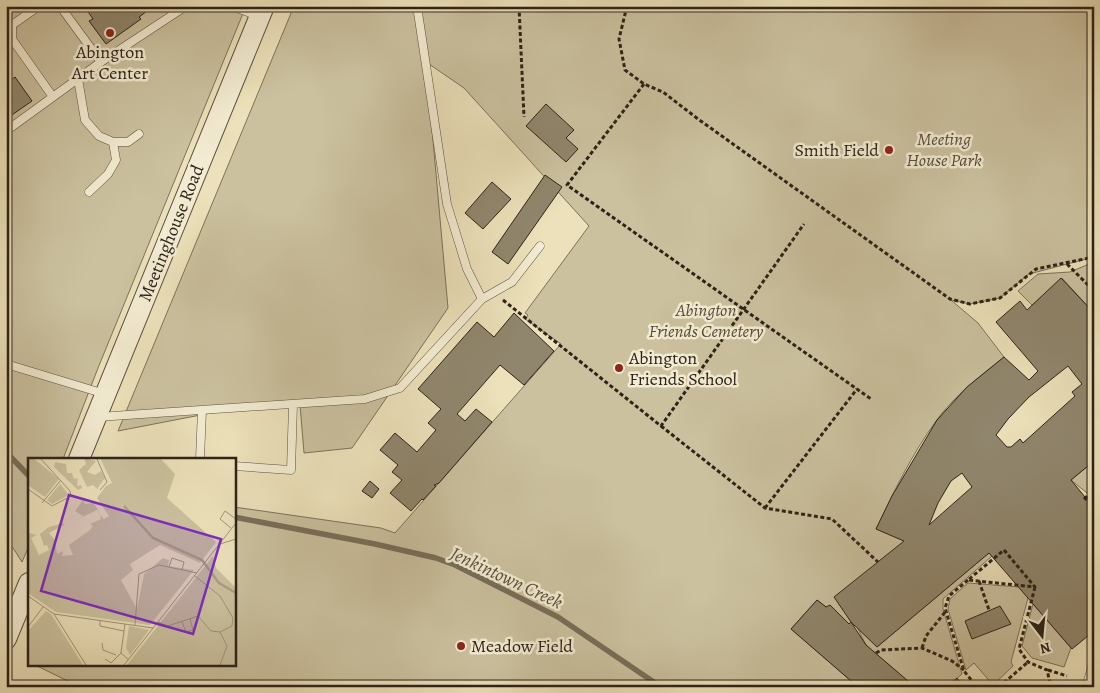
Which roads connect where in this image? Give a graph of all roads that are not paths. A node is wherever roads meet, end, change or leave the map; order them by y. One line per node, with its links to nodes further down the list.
1 (39, 6): 9 (lane)
2 (60, 6): 7 (lane)
3 (190, 6): 7 (lane)
4 (232, 6): 6 (lane)
5 (417, 6): 15 (lane)
6 (262, 12): 17 (street, Meetinghouse Road)
7 (101, 62): 8 (lane)
8 (78, 79): 9 (lane); 12 (lane)
9 (53, 97): 10 (lane)
10 (8, 130)
11 (139, 134): 12 (lane)
12 (113, 142): 13 (lane)
13 (89, 192)
14 (540, 246): 15 (lane)
15 (482, 299): 18 (lane)
16 (6, 364): 17 (lane)
17 (105, 394): 20 (street, Meetinghouse Road)
18 (293, 405): 19 (lane); 23 (lane)
19 (202, 410): 20 (lane); 22 (lane)
20 (96, 417): 21 (street, Meetinghouse Road)
21 (79, 458)
22 (200, 458)
23 (235, 466)
24 (28, 585): 25 (street)
25 (6, 639)
26 (1094, 661): 27 (lane)
27 (1086, 687)

